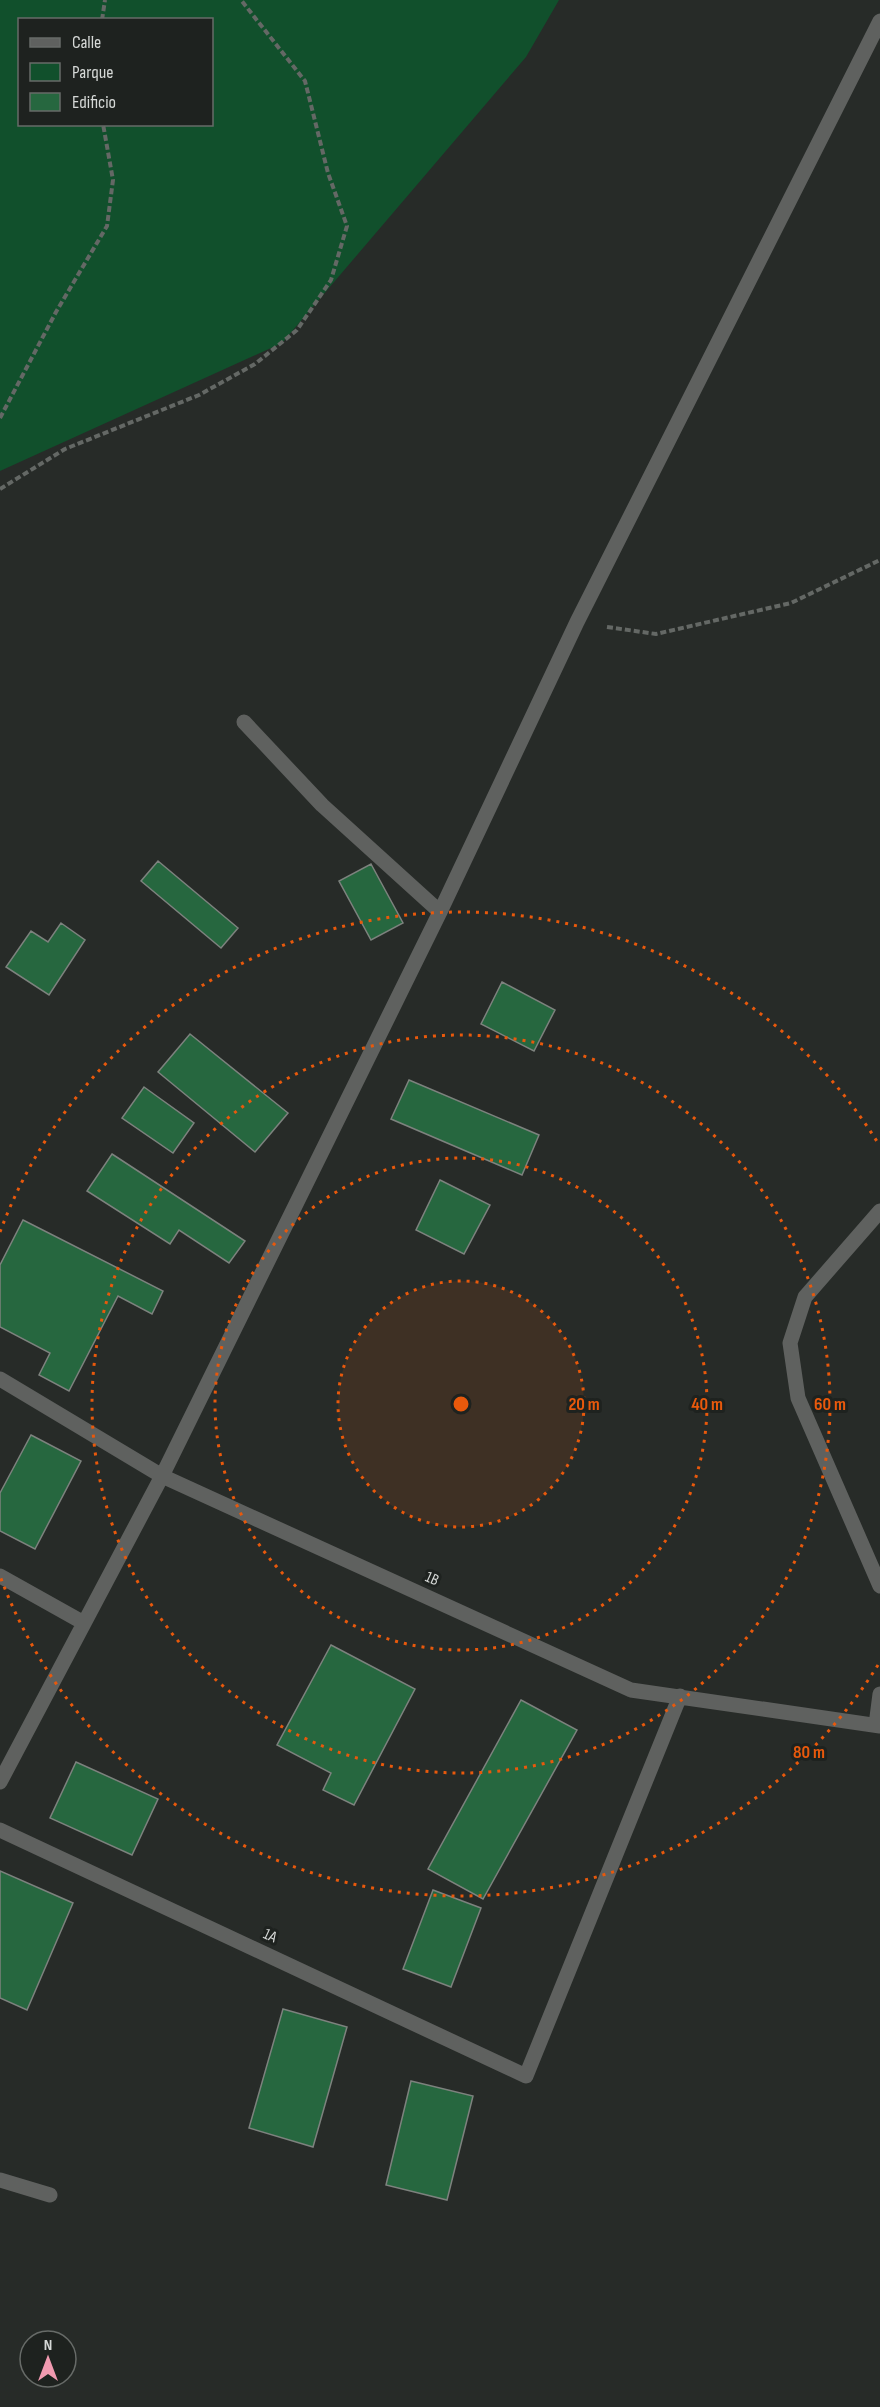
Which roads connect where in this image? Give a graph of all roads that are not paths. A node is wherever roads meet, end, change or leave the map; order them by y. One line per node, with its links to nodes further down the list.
1 (880, 21): 3 (street)
2 (244, 722): 3 (street)
3 (440, 912): 6 (street)
4 (880, 1211): 8 (street)
5 (0, 1379): 6 (street, 1B)
6 (162, 1476): 9 (street); 11 (street, 1B)
7 (0, 1576): 9 (street)
8 (880, 1586)
9 (84, 1623): 13 (street)
10 (880, 1694): 12 (street)
11 (680, 1696): 12 (street, 1B); 14 (street, 1A)
12 (878, 1725)
13 (0, 1782)
14 (0, 1830)
15 (0, 2180): 16 (street)
16 (50, 2195)

